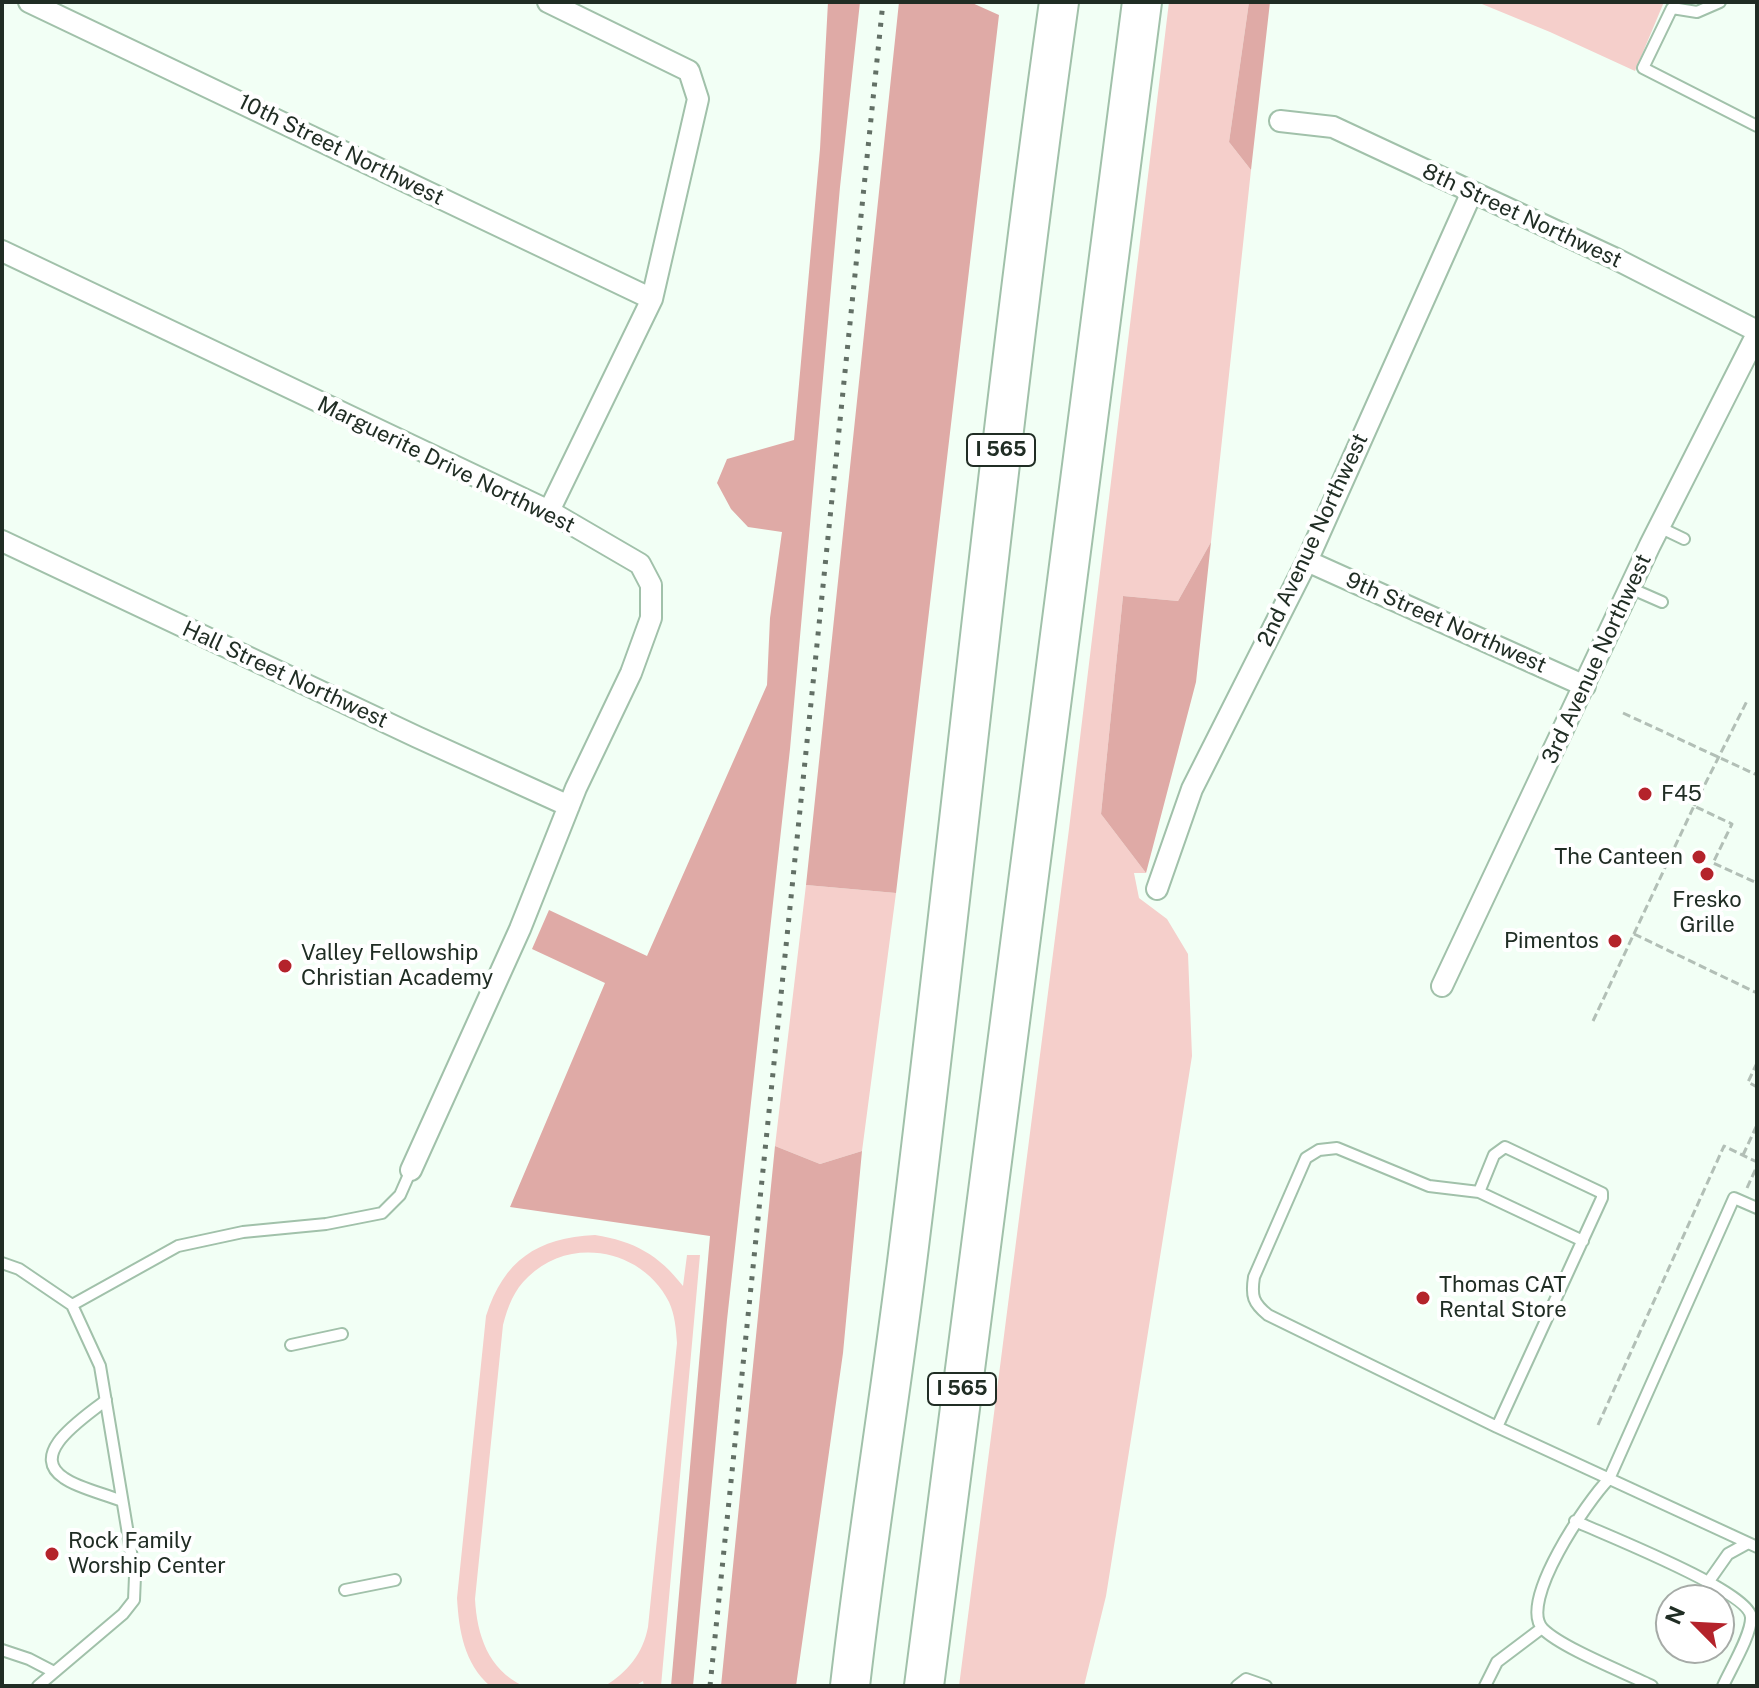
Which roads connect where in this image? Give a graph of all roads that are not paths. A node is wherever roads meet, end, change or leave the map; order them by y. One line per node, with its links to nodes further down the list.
1 (29, 2): 10 (street, 10th Street Northwest)
2 (548, 2): 10 (street)
3 (1059, 2): 44 (highway, I 565)
4 (1142, 2): 45 (highway, I 565)
5 (1720, 2): 7 (lane)
6 (1280, 121): 8 (street, 8th Street Northwest)
7 (1757, 126)
8 (1472, 192): 11 (street, 8th Street Northwest); 16 (street, 2nd Avenue Northwest)
9 (2, 251): 12 (street, Marguerite Drive Northwest)
10 (652, 299): 12 (street)
11 (1757, 333): 13 (street, 3rd Avenue Northwest)
12 (549, 511): 20 (street, Marguerite Drive Northwest)
13 (1659, 527): 14 (lane); 17 (street, 3rd Avenue Northwest)
14 (1684, 539)
15 (2, 541): 20 (street, Hall Street Northwest)
16 (1307, 561): 19 (street, 9th Street Northwest); 21 (street, 2nd Avenue Northwest)
17 (1630, 588): 18 (lane); 19 (street, 3rd Avenue Northwest)
18 (1662, 602)
19 (1585, 686): 22 (street, 3rd Avenue Northwest)
20 (569, 806): 23 (street, Marguerite Drive Northwest)
21 (1157, 889)
22 (1442, 986)
23 (411, 1170): 28 (lane)
24 (1479, 1192): 26 (lane); 26 (lane); 32 (lane)
25 (1757, 1208): 33 (lane)
26 (1583, 1241): 32 (lane)
27 (2, 1263): 28 (lane)
28 (72, 1305): 31 (lane)
29 (342, 1334): 30 (lane)
30 (291, 1345)
31 (106, 1400): 34 (lane); 34 (lane)
32 (1497, 1427): 33 (lane)
33 (1609, 1479): 35 (lane); 36 (lane)
34 (122, 1501): 42 (lane)
35 (1575, 1521): 38 (lane); 40 (lane)
36 (1752, 1545): 38 (lane)
37 (395, 1580): 39 (lane)
38 (1709, 1581): 50 (lane)
39 (345, 1590)
40 (1542, 1628): 48 (lane); 49 (lane)
41 (2, 1650): 42 (lane)
42 (54, 1672): 43 (lane)
43 (38, 1686)
44 (850, 1686)
45 (924, 1686)
46 (1237, 1686): 47 (lane)
47 (1266, 1686)
48 (1485, 1686)
49 (1652, 1686)
50 (1723, 1686)

